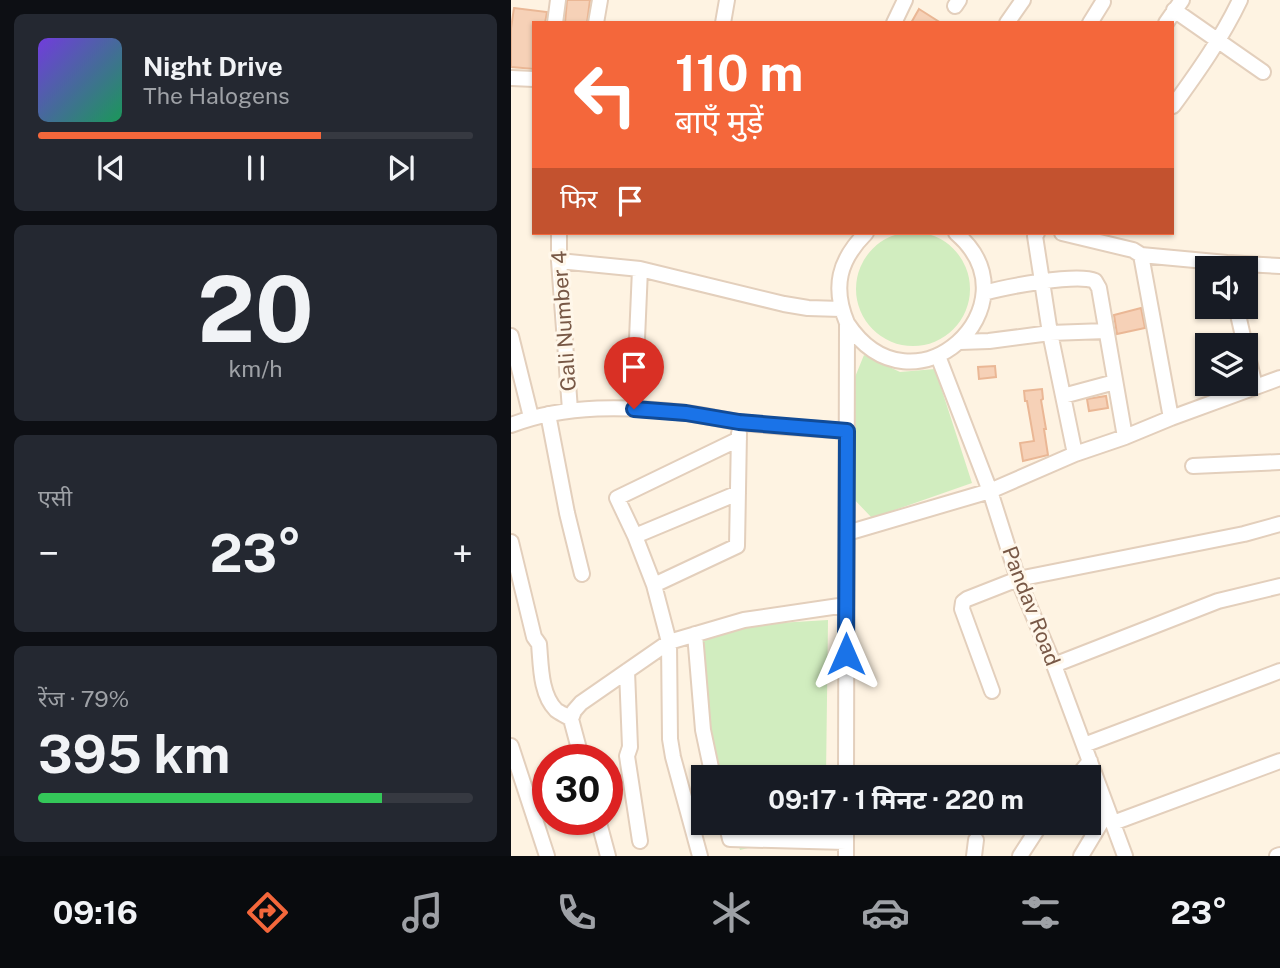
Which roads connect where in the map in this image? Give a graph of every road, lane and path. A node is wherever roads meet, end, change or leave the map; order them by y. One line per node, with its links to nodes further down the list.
1 (558, 0): 9 (street)
2 (600, 0): 10 (street)
3 (727, 0): 11 (street)
4 (905, 0): 12 (street)
5 (1240, 0): 16 (street)
6 (1102, 1): 14 (street)
7 (1017, 2): 13 (street)
8 (1178, 5): 15 (street); 16 (street)
9 (555, 21)
10 (596, 21)
11 (723, 21)
12 (895, 21)
13 (1008, 21)
14 (1091, 21)
15 (1167, 21)
16 (1218, 39): 17 (street); 20 (street)
17 (1263, 72)
18 (511, 78): 19 (street)
19 (532, 79)
20 (1174, 105)
21 (559, 235): 27 (street, Gali Number 4)
22 (864, 235): 34 (street)
23 (958, 235): 33 (street)
24 (1035, 235): 32 (street)
25 (1070, 235): 26 (street)
26 (1141, 256): 28 (street); 49 (street)
27 (559, 261): 31 (street); 46 (street, Gali Number 4)
28 (1195, 262)
29 (1258, 265): 30 (street)
30 (1280, 265)
31 (640, 270): 34 (street); 45 (street)
32 (1041, 282): 33 (street); 35 (street); 36 (street)
33 (984, 293): 38 (street)
34 (844, 316): 39 (street); 52 (street)
35 (1106, 331): 36 (street); 41 (street)
36 (1050, 333): 38 (street); 43 (street)
37 (511, 336): 48 (street)
38 (960, 342): 39 (street)
39 (938, 356): 58 (street, Pandav Road)
40 (1280, 378): 42 (street)
41 (1115, 382): 43 (street); 53 (street)
42 (1258, 385)
43 (1063, 396): 55 (street)
44 (1229, 396): 49 (street)
45 (634, 409): 46 (street); 50 (street)
46 (570, 410): 47 (street)
47 (548, 414): 48 (street); 64 (street)
48 (531, 418): 51 (street)
49 (1171, 418): 53 (street)
50 (739, 422): 52 (street); 54 (street)
51 (511, 425)
52 (847, 431): 61 (street)
53 (1125, 437): 55 (street)
54 (739, 439): 59 (street); 62 (street)
55 (1075, 454): 58 (street)
56 (1280, 462): 57 (street)
57 (1193, 466)
58 (991, 491): 61 (street); 65 (street, Pandav Road)
59 (738, 493): 62 (street); 66 (street)
60 (1280, 524): 65 (street)
61 (846, 533): 68 (street)
62 (635, 536): 66 (street)
63 (511, 542): 75 (street)
64 (582, 574)
65 (1018, 579): 71 (street, Pandav Road); 74 (street)
66 (654, 585): 70 (street)
67 (1280, 586): 71 (street)
68 (846, 605): 69 (street); 82 (street)
69 (695, 634): 70 (street); 81 (street)
70 (669, 642): 72 (street); 93 (street)
71 (1054, 665): 77 (street, Pandav Road)
72 (627, 671): 75 (street); 89 (street)
73 (1280, 671): 77 (street)
74 (992, 691)
75 (571, 719): 76 (street)
76 (578, 744)
77 (1084, 745): 79 (street, Pandav Road)
78 (511, 746): 91 (street)
79 (1090, 761): 83 (street); 84 (street, Pandav Road)
80 (1280, 761): 84 (street)
81 (710, 765)
82 (846, 765)
83 (1087, 765)
84 (1111, 817): 96 (street); 97 (street, Pandav Road)
85 (602, 835): 92 (street)
86 (729, 835): 90 (street)
87 (1034, 835): 95 (street)
88 (976, 840): 94 (street)
89 (640, 841)
90 (846, 849)
91 (547, 856)
92 (608, 856)
93 (700, 856)
94 (974, 856)
95 (1020, 856)
96 (1081, 856)
97 (1125, 856)

